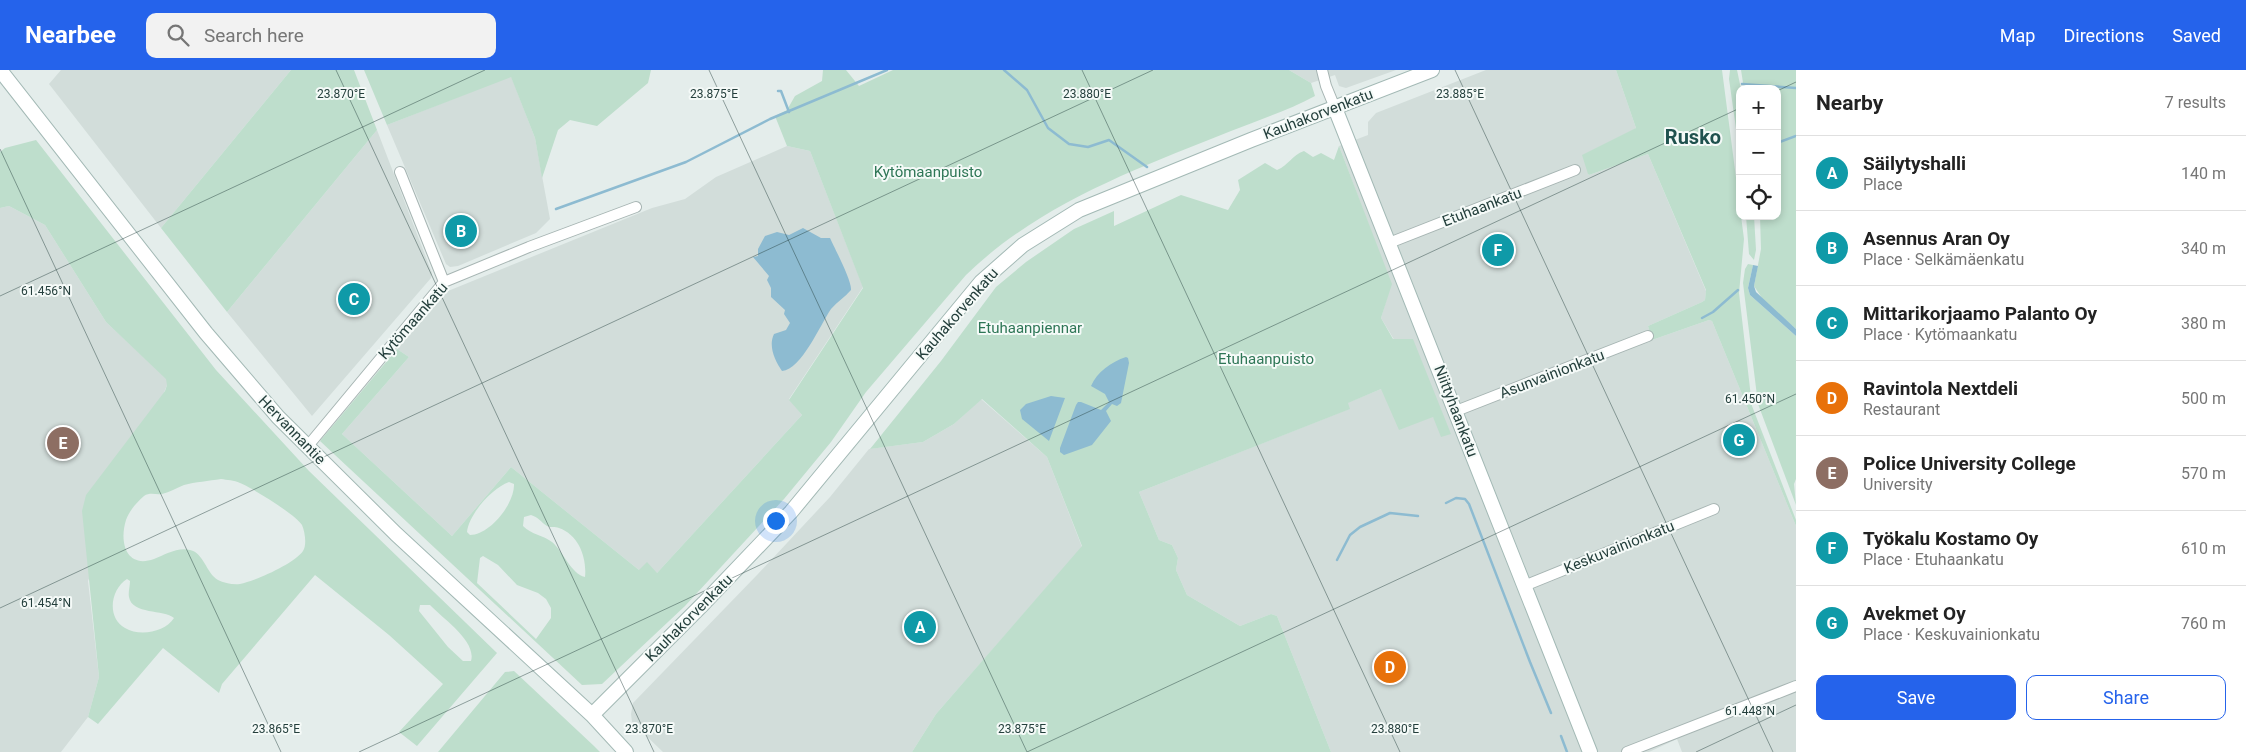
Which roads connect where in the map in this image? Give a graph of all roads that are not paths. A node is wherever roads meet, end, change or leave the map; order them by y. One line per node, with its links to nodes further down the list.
1 (0, 70): 12 (street, Hervannantie)
2 (1322, 70): 4 (street, Niittyhaankatu)
3 (1432, 70): 4 (street, Kauhakorvenkatu)
4 (1335, 108): 8 (street, Niittyhaankatu); 16 (street, Kauhakorvenkatu)
5 (1575, 170): 8 (street, Etuhaankatu)
6 (400, 172): 9 (street)
7 (636, 207): 9 (street, Kytömaankatu)
8 (1389, 243): 11 (street, Niittyhaankatu)
9 (444, 282): 12 (street, Kytömaankatu)
10 (1648, 336): 11 (street, Asunvainionkatu)
11 (1456, 411): 14 (street, Niittyhaankatu)
12 (307, 447): 16 (street, Hervannantie)
13 (1714, 509): 14 (street, Keskuvainionkatu)
14 (1524, 586): 18 (street, Niittyhaankatu)
15 (1796, 686): 19 (street)
16 (592, 715): 17 (street, Hervannantie)
17 (626, 752)
18 (1590, 752)
19 (1627, 752)

